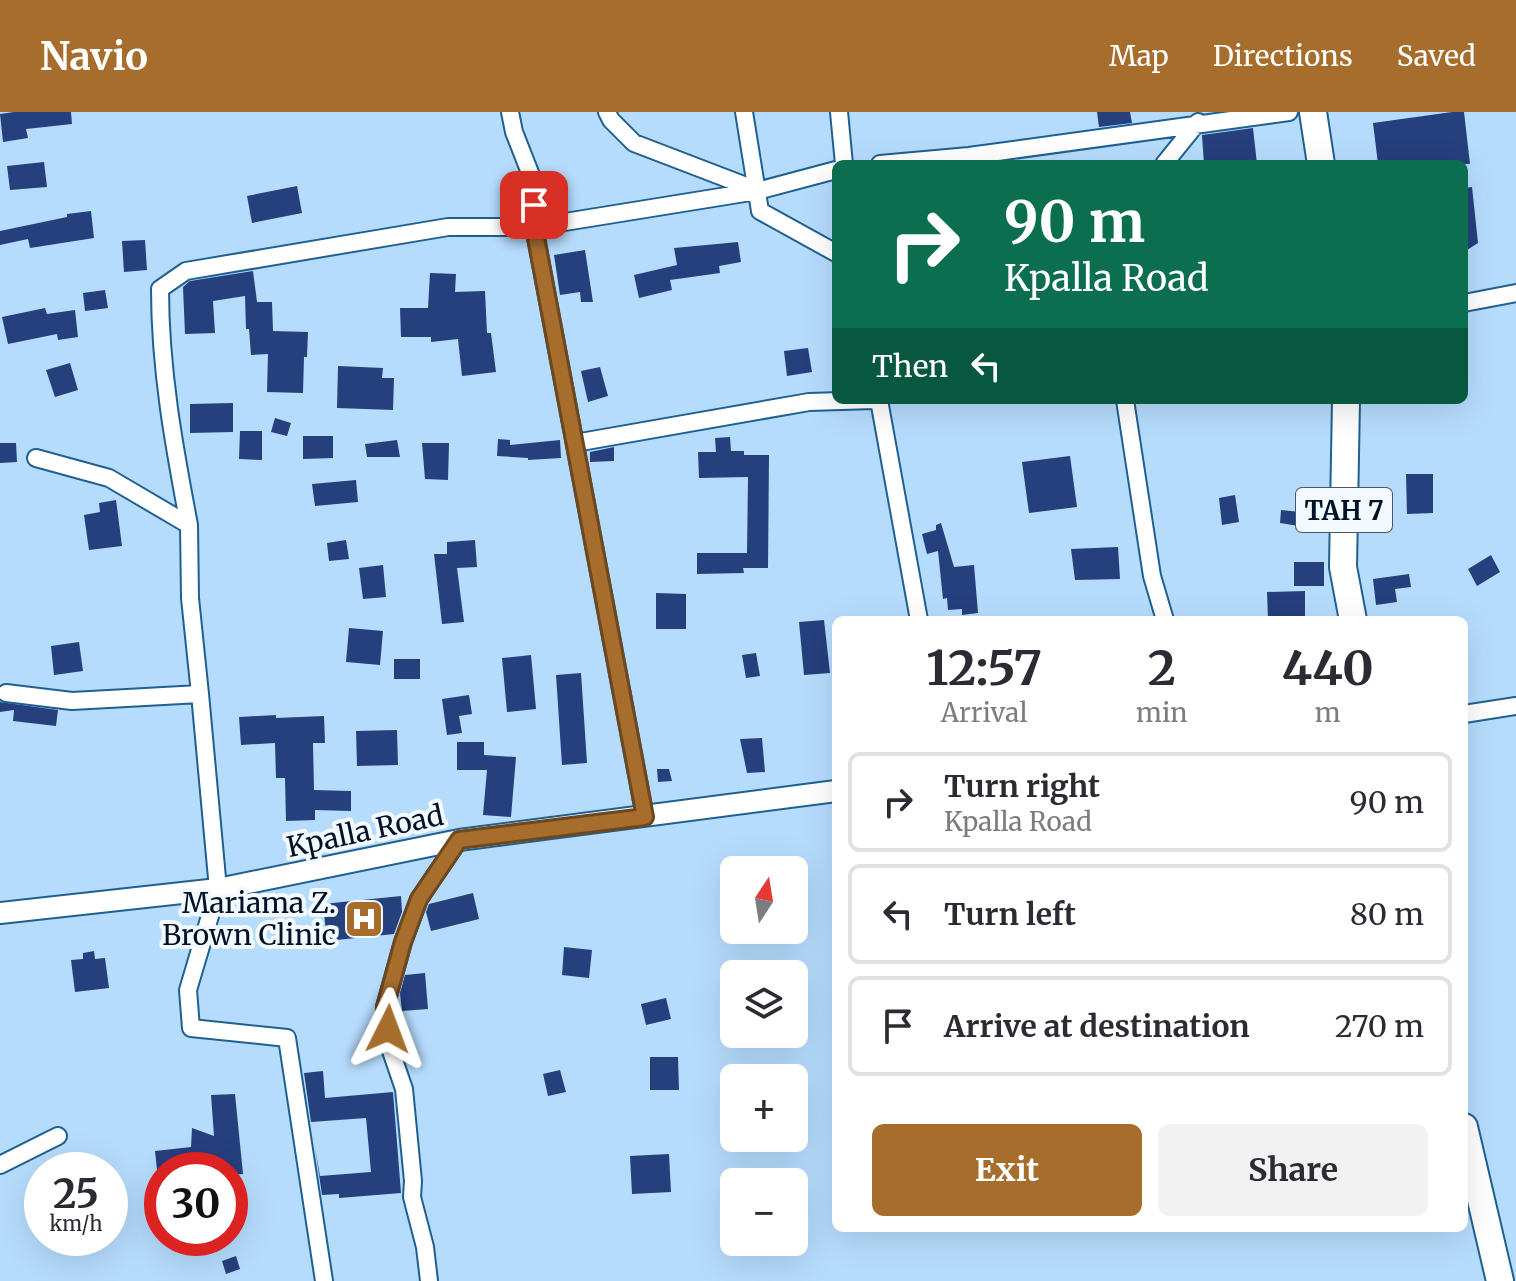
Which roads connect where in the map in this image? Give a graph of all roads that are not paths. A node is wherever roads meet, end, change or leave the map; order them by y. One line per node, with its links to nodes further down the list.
1 (510, 112): 14 (street)
2 (607, 112): 13 (street)
3 (744, 112): 13 (street)
4 (839, 112): 8 (street)
5 (1289, 112): 7 (street)
6 (1313, 112): 11 (highway)
7 (1198, 122): 9 (street); 10 (street)
8 (844, 160)
9 (924, 160)
10 (1167, 160)
11 (1320, 160)
12 (832, 171): 13 (street)
13 (757, 191): 14 (street); 15 (street)
14 (534, 227): 22 (street); 24 (street)
15 (832, 251)
16 (1516, 293): 17 (street)
17 (1468, 302)
18 (832, 401): 22 (street)
19 (877, 404): 25 (street)
20 (1126, 404): 26 (street)
21 (1346, 404): 27 (highway, TAH 7)
22 (575, 443): 33 (street)
23 (36, 458): 24 (street)
24 (189, 525): 29 (street)
25 (918, 616)
26 (1164, 616)
27 (1352, 616)
28 (6, 693): 29 (street)
29 (200, 694): 35 (street)
30 (1516, 706): 31 (street)
31 (1468, 713)
32 (832, 792): 33 (street, Kpalla Road)
33 (645, 817): 34 (street, Kpalla Road)
34 (459, 840): 35 (street, Kpalla Road); 41 (street)
35 (218, 889): 36 (street, Kpalla Road); 40 (street)
36 (0, 913)
37 (58, 1136): 39 (street)
38 (1468, 1144): 42 (highway)
39 (0, 1165)
40 (324, 1281)
41 (429, 1281)
42 (1500, 1281)

